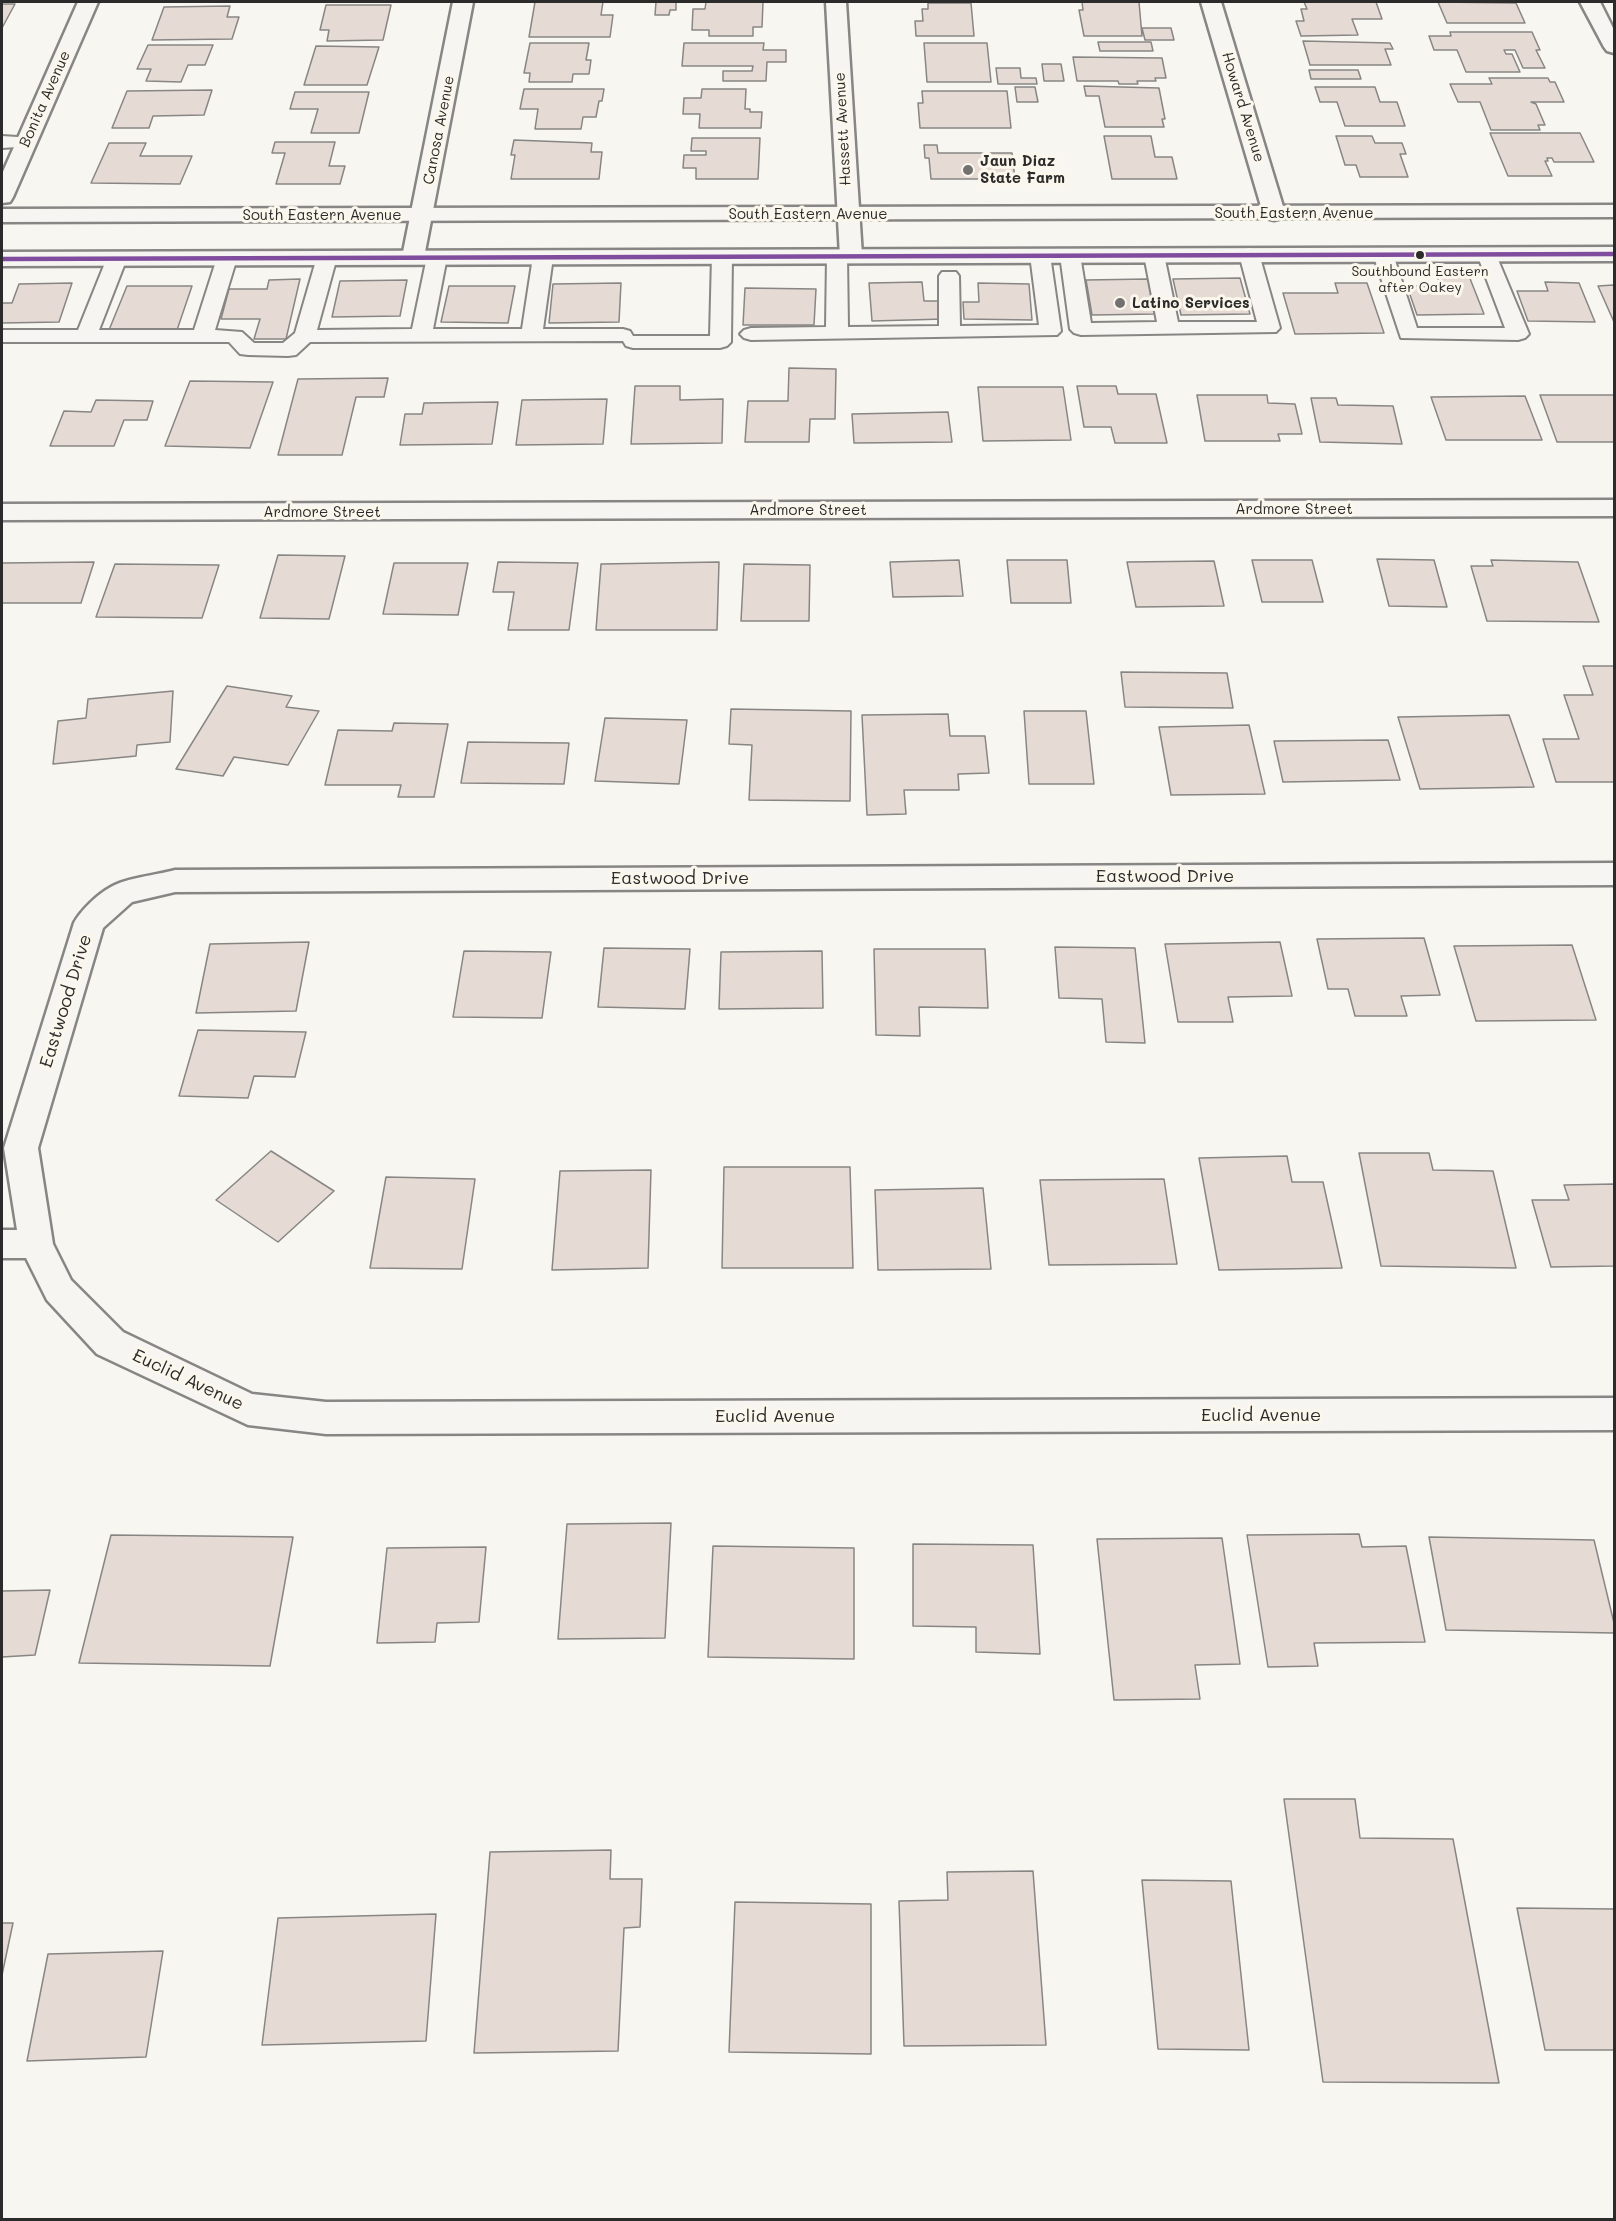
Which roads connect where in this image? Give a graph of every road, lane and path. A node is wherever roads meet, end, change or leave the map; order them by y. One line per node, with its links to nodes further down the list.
1 (88, 2): 8 (street, Bonita Avenue)
2 (463, 2): 13 (street, Canosa Avenue)
3 (836, 2): 12 (street, Hassett Avenue)
4 (1211, 2): 11 (street, Howard Avenue)
5 (1590, 2): 6 (street)
6 (1614, 46)
7 (2, 142): 8 (lane)
8 (26, 142): 9 (street, Bonita Avenue)
9 (2, 197)
10 (1614, 212): 11 (street, South Eastern Avenue)
11 (1274, 213): 12 (street, South Eastern Avenue)
12 (848, 214): 13 (street, South Eastern Avenue); 23 (street, Hassett Avenue)
13 (422, 215): 14 (street, South Eastern Avenue); 25 (street, Canosa Avenue)
14 (2, 216)
15 (1383, 254): 16 (street); 16 (lane); 21 (street)
16 (1487, 254): 17 (street)
17 (1614, 254)
18 (1040, 255): 19 (street); 23 (street); 33 (lane)
19 (1070, 255): 20 (street); 32 (lane)
20 (1154, 255): 21 (street); 32 (lane)
21 (1249, 255): 32 (lane)
22 (722, 256): 23 (street); 27 (street); 37 (lane)
23 (844, 256): 34 (lane)
24 (327, 257): 25 (street); 29 (street); 41 (lane)
25 (413, 257): 26 (street)
26 (436, 257): 27 (street); 36 (lane)
27 (543, 257): 37 (lane)
28 (117, 258): 29 (street); 30 (street); 39 (lane)
29 (227, 258): 40 (lane)
30 (2, 259)
31 (949, 276): 33 (lane)
32 (1169, 328)
33 (950, 332): 34 (lane)
34 (837, 333): 35 (lane)
35 (751, 334)
36 (421, 335): 37 (lane); 41 (lane)
37 (532, 335)
38 (2, 336): 39 (lane)
39 (86, 336): 40 (lane)
40 (203, 336): 41 (lane)
41 (305, 336)
42 (1614, 508): 43 (street, Ardmore Street)
43 (2, 513)
44 (1614, 874): 45 (street, Eastwood Drive)
45 (19, 1244): 46 (street, Euclid Avenue)
46 (1614, 1414)

